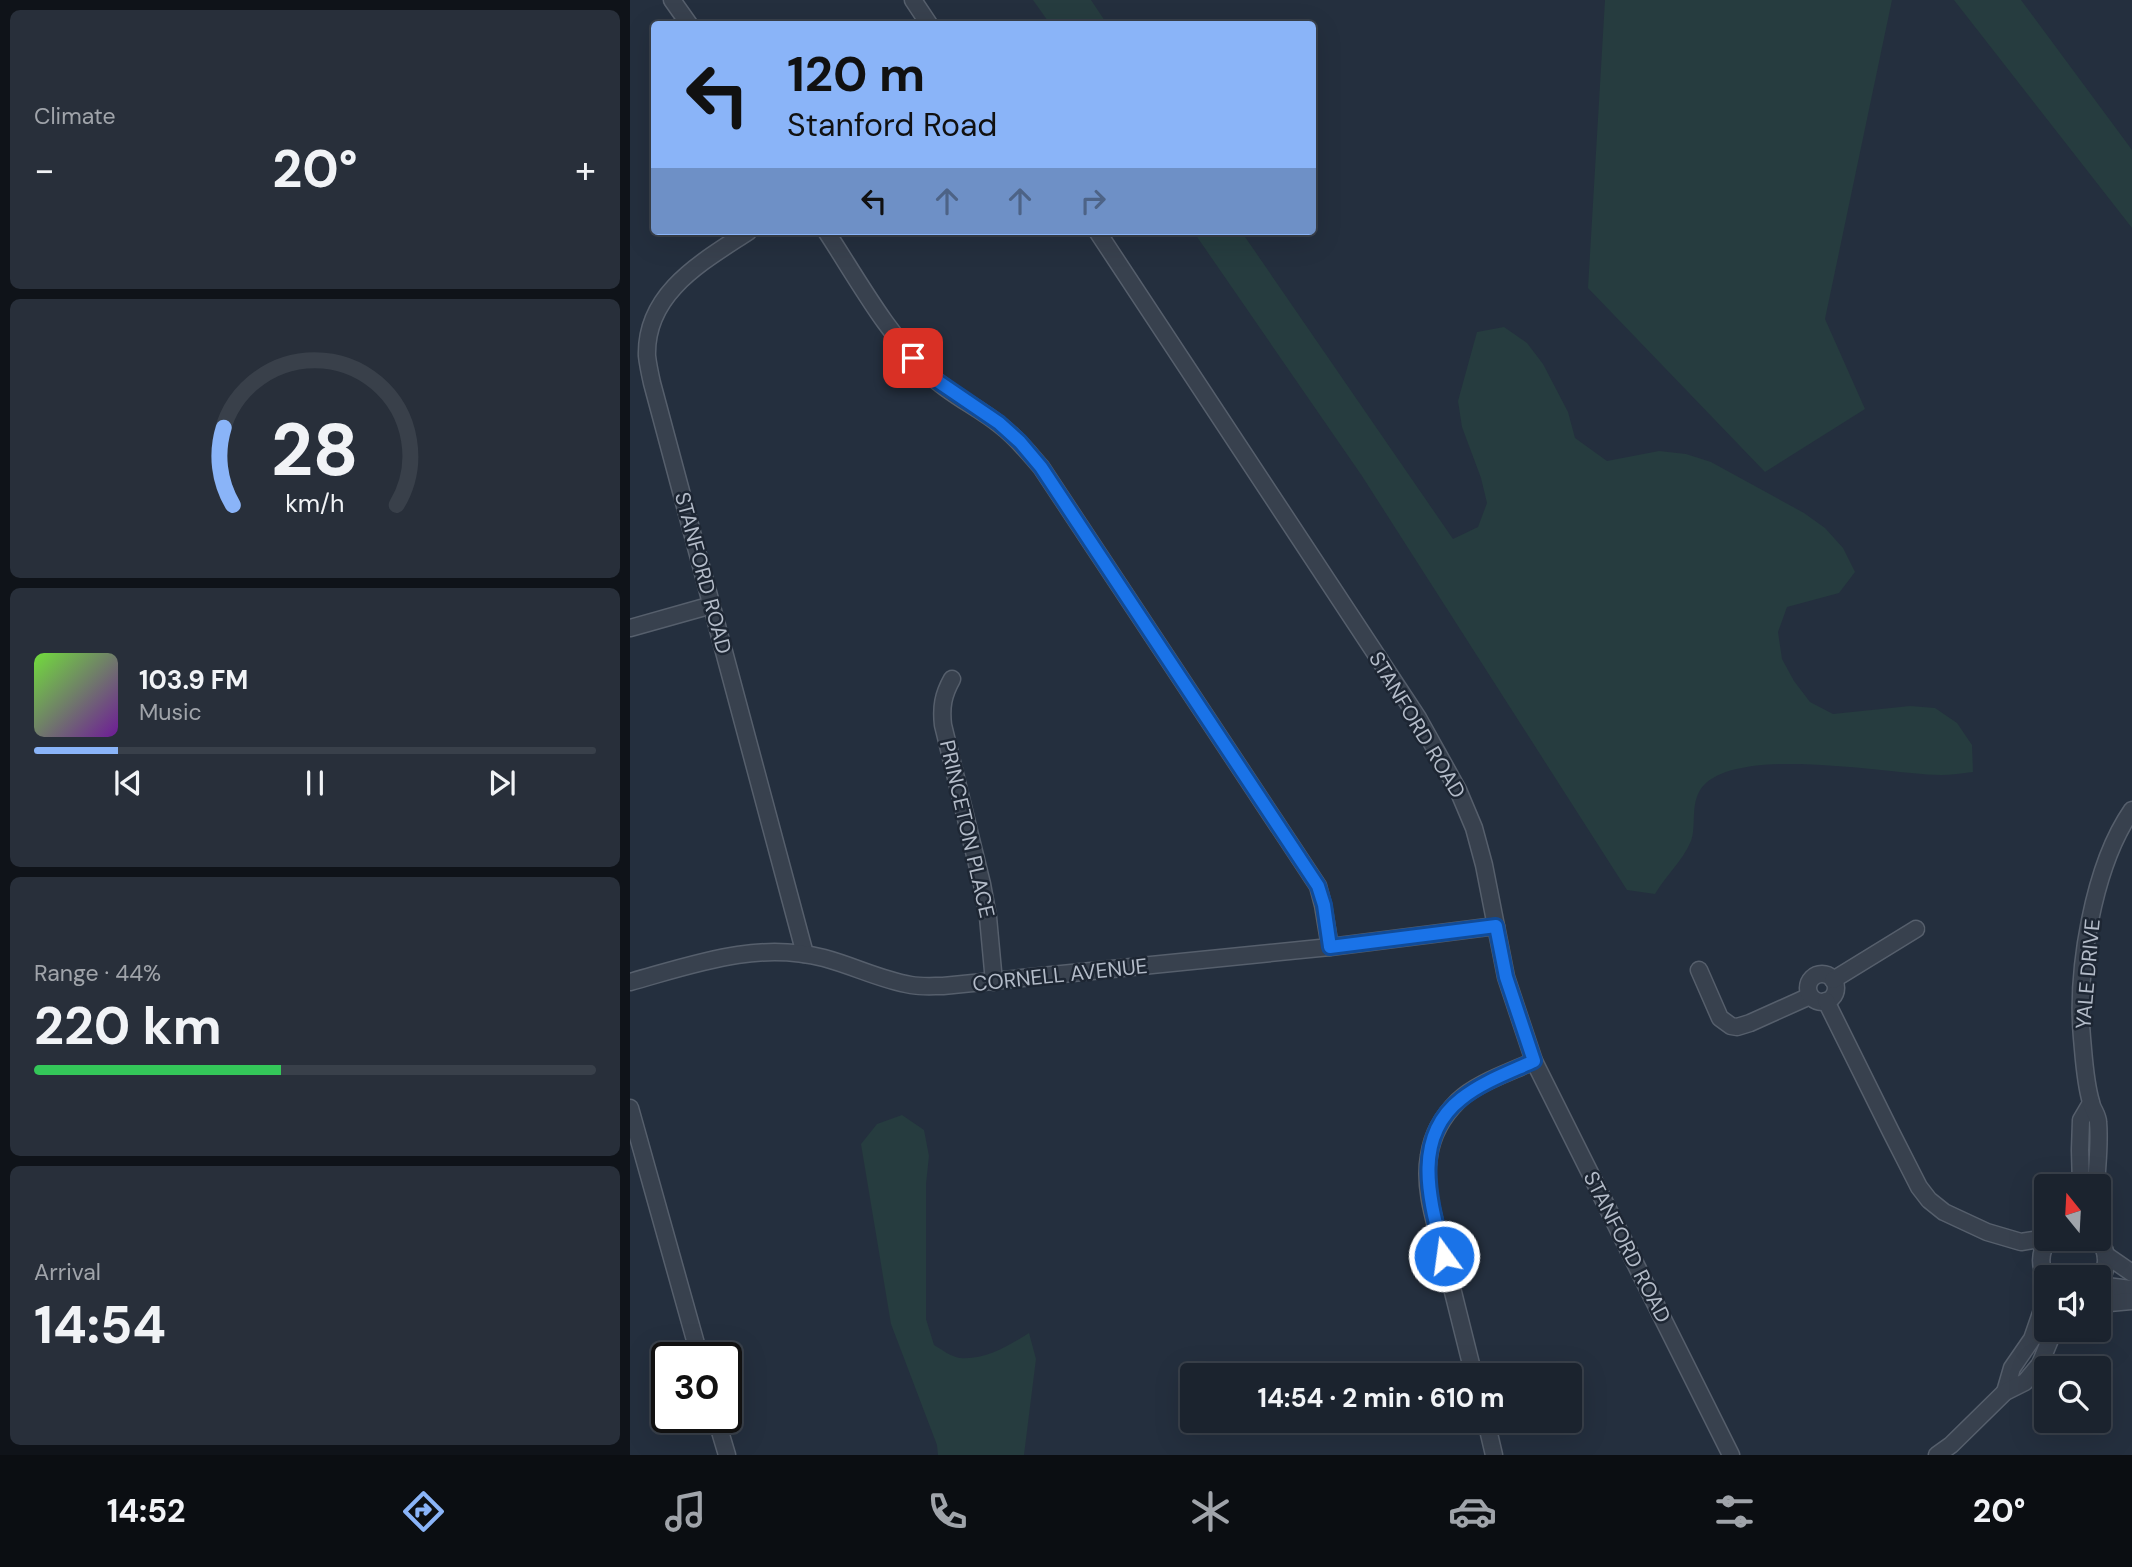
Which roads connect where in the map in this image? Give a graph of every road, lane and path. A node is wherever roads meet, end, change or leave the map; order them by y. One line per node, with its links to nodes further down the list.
1 (673, 0): 3 (street)
2 (913, 0): 4 (street)
3 (687, 21)
4 (927, 21)
5 (743, 235): 8 (street, STANFORD ROAD)
6 (830, 235): 14 (street)
7 (1100, 235): 12 (street, STANFORD ROAD)
8 (712, 605): 9 (street); 15 (street, STANFORD ROAD)
9 (630, 628)
10 (952, 679): 19 (street, PRINCETON PLACE)
11 (2132, 810): 23 (street, YALE DRIVE)
12 (1496, 926): 14 (street, CORNELL AVENUE); 22 (street, STANFORD ROAD)
13 (1916, 929): 17 (street)
14 (1330, 947): 19 (street, CORNELL AVENUE)
15 (805, 954): 18 (street, CORNELL AVENUE); 19 (street, CORNELL AVENUE)
16 (1699, 970): 20 (street)
17 (1833, 980): 20 (street); 21 (street)
18 (630, 982)
19 (994, 982)
20 (1810, 996): 21 (street)
21 (1826, 1001): 28 (street)
22 (1534, 1061): 41 (street); 47 (street, STANFORD ROAD)
23 (2091, 1103): 25 (street, YALE DRIVE); 26 (street, YALE DRIVE)
24 (630, 1108): 39 (street)
25 (2081, 1174)
26 (2096, 1174)
27 (2034, 1240): 28 (street)
28 (2021, 1242): 31 (street)
29 (2104, 1251): 30 (street)
30 (2106, 1255): 32 (street); 33 (street)
31 (2038, 1265)
32 (2105, 1265)
33 (2132, 1273)
34 (2111, 1286): 35 (street)
35 (2132, 1289)
36 (2132, 1301): 37 (street)
37 (2111, 1303)
38 (2034, 1333): 42 (street)
39 (696, 1342)
40 (2051, 1342): 42 (street)
41 (1471, 1363)
42 (2005, 1392): 48 (street)
43 (720, 1433): 45 (street)
44 (1489, 1433): 46 (street)
45 (727, 1455)
46 (1494, 1455)
47 (1731, 1455)
48 (1937, 1455)

